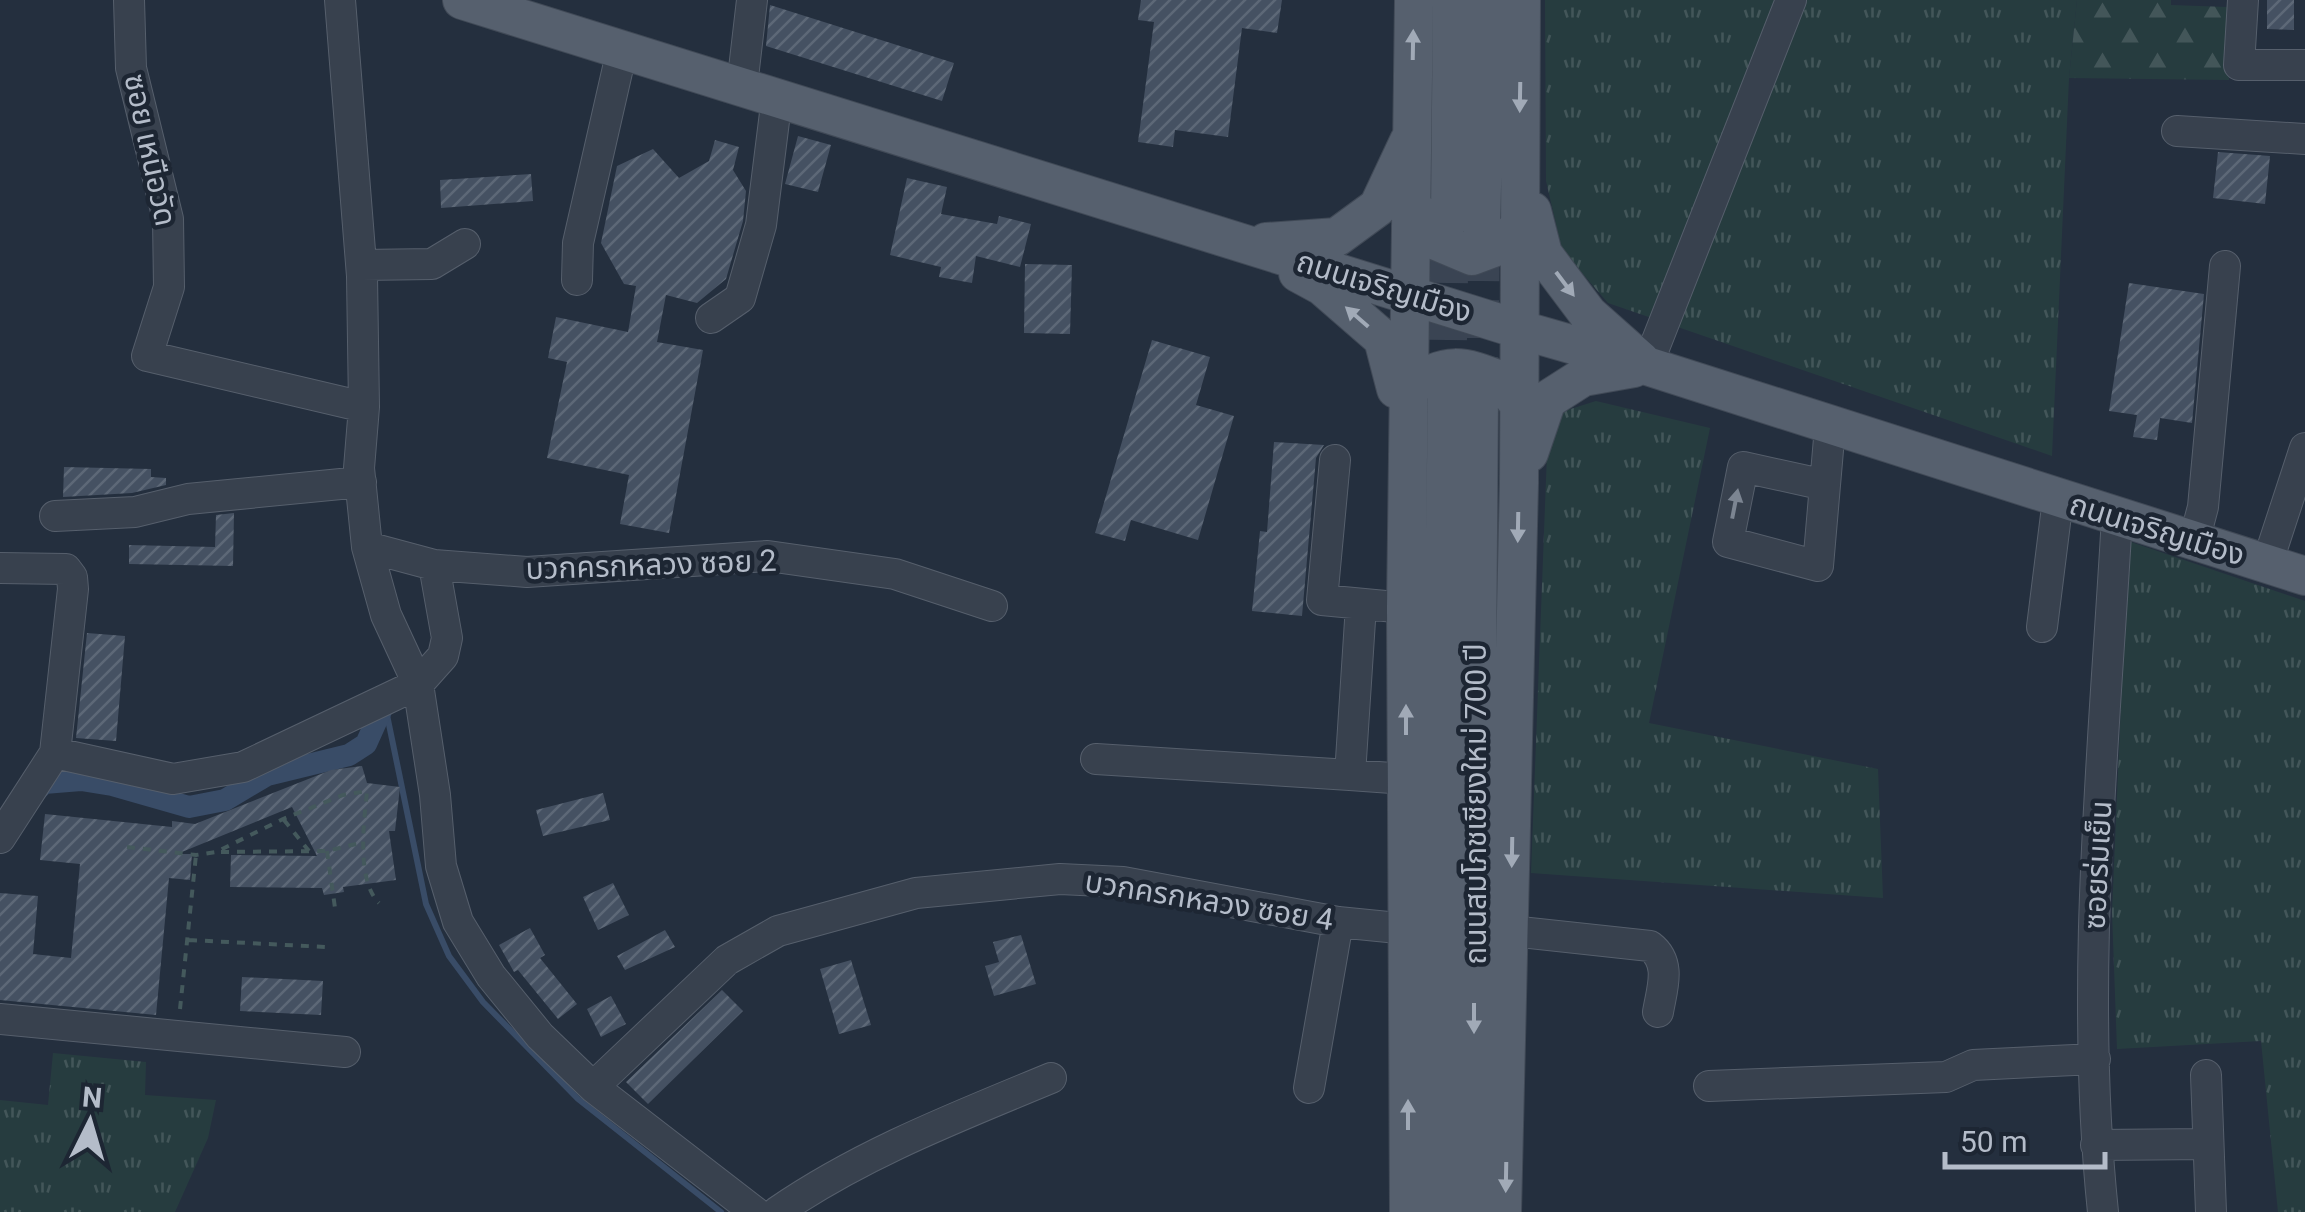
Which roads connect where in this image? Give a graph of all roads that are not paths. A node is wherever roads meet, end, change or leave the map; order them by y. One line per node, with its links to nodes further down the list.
1 (129, 0): 30 (street, ซอย เหนือวัด)
2 (340, 0): 22 (street)
3 (462, 0): 11 (main road, ถนนเจริญเมือง)
4 (752, 0): 13 (street)
5 (1414, 0): 15 (main road, one-way to 5)
6 (1452, 0): 7 (main road)
7 (1488, 0)
8 (1522, 0): 17 (main road, one-way to 17)
9 (1790, 0): 28 (street)
10 (2243, 0): 12 (street)
11 (622, 50): 13 (main road, ถนนเจริญเมือง); 24 (street)
12 (2305, 65)
13 (760, 91): 20 (main road, ถนนเจริญเมือง); 26 (street)
14 (2177, 131): 16 (street)
15 (1412, 134): 18 (main road); 20 (main road)
16 (2305, 139)
17 (1519, 162): 19 (main road); 28 (main road, one-way to 28)
18 (1413, 206): 19 (main road); 25 (main road)
19 (1523, 222): 27 (main road)
20 (1243, 243): 25 (main road, ถนนเจริญเมือง); 33 (main road, one-way to 20)
21 (465, 244): 22 (street)
22 (362, 265): 30 (street)
23 (2225, 266): 42 (street)
24 (577, 280)
25 (1408, 295): 27 (main road, ถนนเจริญเมือง); 29 (main road)
26 (711, 318)
27 (1518, 329): 28 (main road, ถนนเจริญเมือง); 31 (main road)
28 (1646, 366): 32 (main road, ถนนเจริญเมือง); 37 (main road)
29 (1409, 388): 31 (main road); 33 (main road)
30 (364, 407): 36 (street)
31 (1520, 409): 37 (main road)
32 (1830, 426): 38 (street); 39 (main road, ถนนเจริญเมือง)
33 (1409, 435): 50 (main road)
34 (2305, 448): 44 (street)
35 (1335, 460): 48 (street)
36 (360, 482): 40 (street); 43 (street)
37 (1519, 483): 60 (main road, one-way to 60)
38 (1825, 485): 38 (street, one-way to 38)
39 (2058, 498): 41 (main road, ถนนเจริญเมือง); 51 (street)
40 (55, 516)
41 (2116, 517): 42 (main road, ถนนเจริญเมือง); 64 (street, ซอยร่มเย็น)
42 (2194, 541): 44 (main road, ถนนเจริญเมือง)
43 (367, 547): 45 (street, บวกครกหลวง ซอย 2); 52 (street)
44 (2266, 564): 47 (main road, ถนนเจริญเมือง)
45 (434, 565): 49 (street, บวกครกหลวง ซอย 2); 52 (street)
46 (0, 568): 53 (street)
47 (2305, 576)
48 (1361, 605): 50 (street); 55 (street)
49 (992, 606)
50 (1406, 608): 56 (main road, one-way to 50)
51 (2042, 627)
52 (418, 684): 53 (street); 67 (street)
53 (55, 753): 57 (street)
54 (1096, 759): 55 (street)
55 (1350, 775): 56 (street)
56 (1406, 779): 59 (main road)
57 (0, 838)
58 (1338, 922): 59 (street, บวกครกหลวง ซอย 4); 67 (street, บวกครกหลวง ซอย 4); 69 (street)
59 (1408, 929): 74 (main road, one-way to 59)
60 (1510, 931): 61 (street); 77 (main road, one-way to 77)
61 (1658, 1012)
62 (0, 1019): 63 (street)
63 (345, 1052)
64 (2095, 1058): 68 (street); 71 (street, ซอยร่มเย็น)
65 (2206, 1074): 70 (street)
66 (1051, 1078): 73 (street)
67 (593, 1086): 72 (street)
68 (1710, 1086)
69 (1309, 1088)
70 (2208, 1144): 71 (street); 79 (street)
71 (2096, 1145): 78 (street, ซอยร่มเย็น)
72 (756, 1212)
73 (777, 1212)
74 (1410, 1212)
75 (1435, 1212): 76 (main road, ถนนสมโภชเชียงใหม่ 700 ปี, one-way to 76)
76 (1473, 1212)
77 (1502, 1212)
78 (2103, 1212)
79 (2211, 1212)

